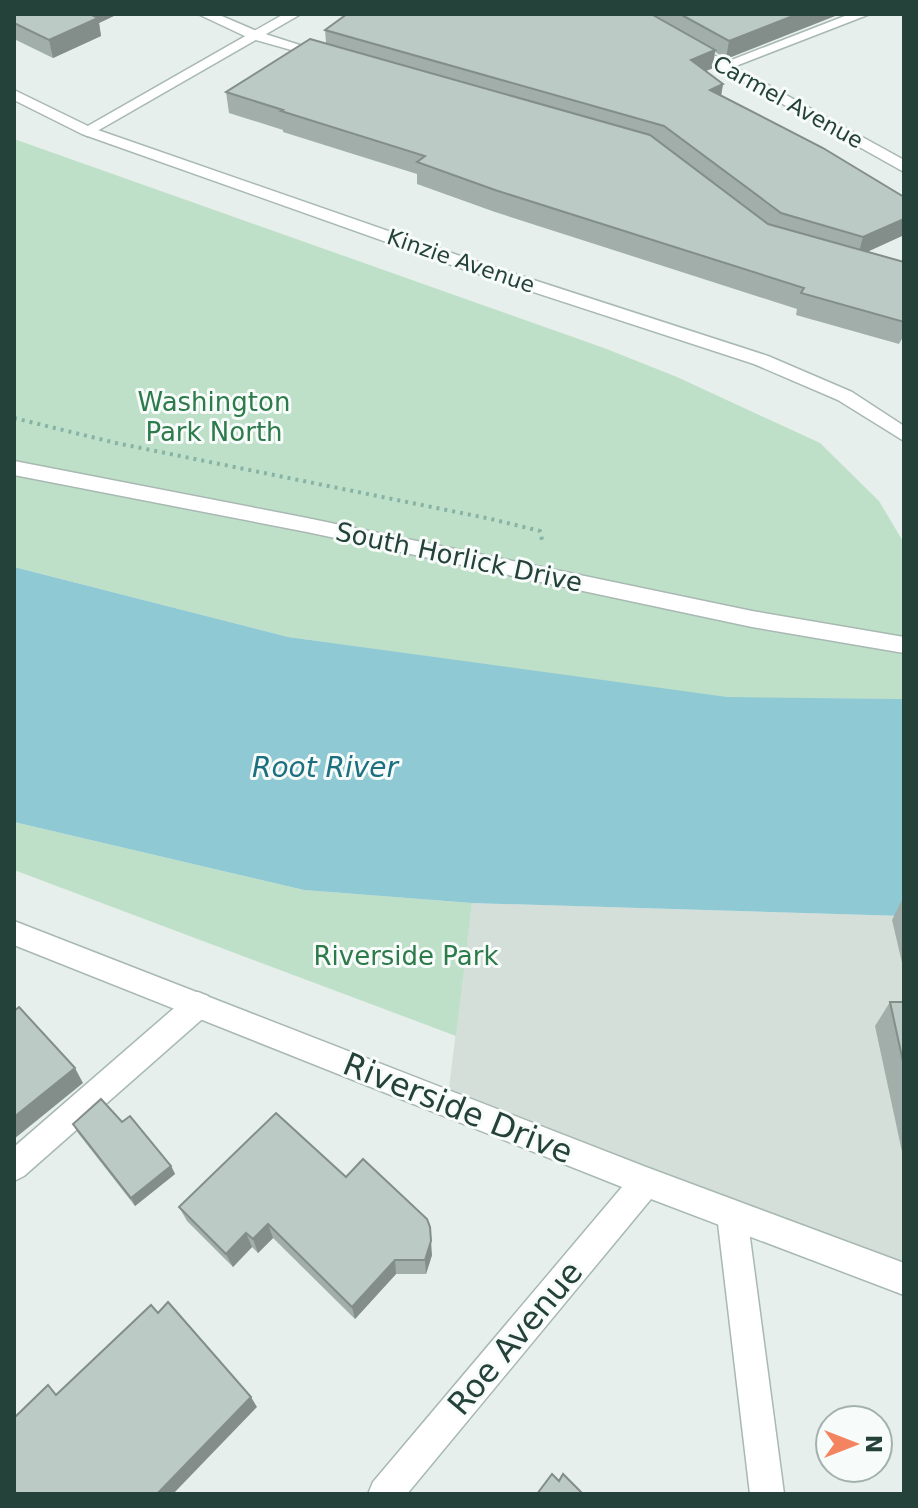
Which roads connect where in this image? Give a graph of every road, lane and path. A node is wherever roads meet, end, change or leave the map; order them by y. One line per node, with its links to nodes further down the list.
1 (205, 14): 6 (street)
2 (294, 14): 6 (street)
3 (621, 14): 5 (street, Carmel Avenue)
4 (863, 14): 8 (street)
5 (633, 16): 8 (street, Carmel Avenue)
6 (254, 35): 7 (street); 10 (street)
7 (343, 61)
8 (723, 66): 11 (street, Carmel Avenue)
9 (14, 94): 10 (street, Kinzie Avenue)
10 (87, 131): 12 (street, Kinzie Avenue)
11 (904, 167)
12 (904, 435)
13 (14, 468): 14 (street, South Horlick Drive)
14 (904, 645)
15 (14, 933): 16 (street, Riverside Drive)
16 (198, 1005): 17 (street); 18 (street, Riverside Drive)
17 (14, 1166)
18 (646, 1182): 19 (street, Riverside Drive); 21 (street, Roe Avenue)
19 (732, 1215): 20 (street, Riverside Drive); 22 (street)
20 (904, 1279)
21 (385, 1494)
22 (767, 1494)

